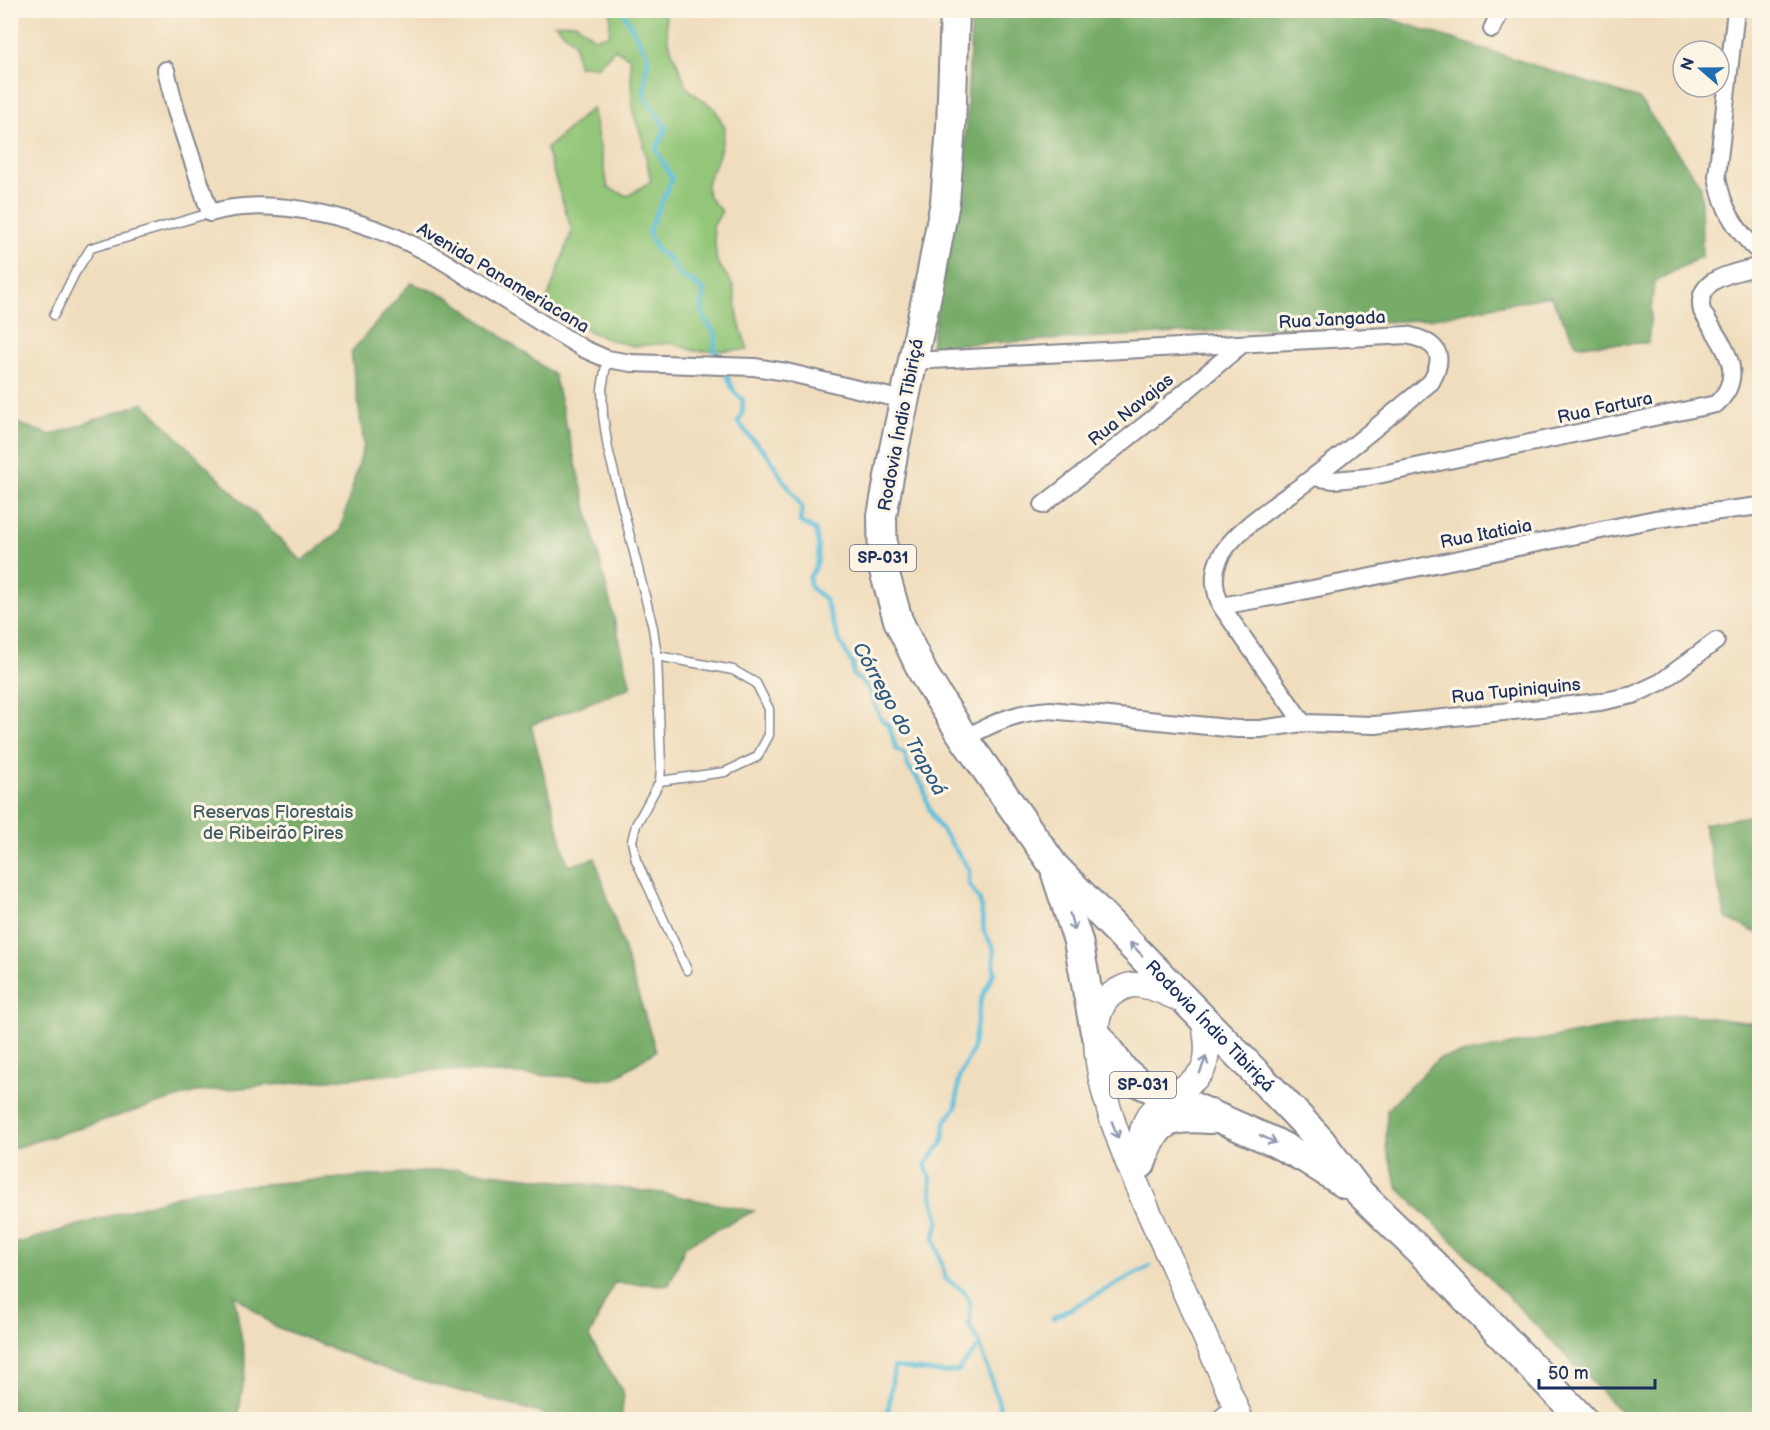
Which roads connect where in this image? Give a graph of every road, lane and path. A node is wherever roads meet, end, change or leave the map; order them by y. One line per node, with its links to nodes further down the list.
1 (955, 10): 12 (highway, Rodovia Índio Tibiriçá / SP-031)
2 (1501, 10): 4 (street)
3 (1736, 10): 7 (street)
4 (1492, 29)
5 (166, 70): 6 (street)
6 (210, 213): 9 (lane, Avenida Panameriacana); 11 (street, Avenida Panameriacana)
7 (1760, 253)
8 (1760, 266): 14 (street, Rua Fartura)
9 (54, 315)
10 (1241, 345): 12 (street, Rua Jangada); 14 (street, Rua Jangada); 15 (street, Rua Navajas)
11 (607, 359): 13 (street, Avenida Panameriacana); 19 (lane)
12 (913, 361): 13 (highway, Rodovia Índio Tibiriçá / SP-031)
13 (903, 400): 21 (highway, Rodovia Índio Tibiriçá / SP-031)
14 (1314, 477): 17 (street, Rua Jangada)
15 (1043, 505)
16 (1760, 506): 17 (street, Rua Itatiaia)
17 (1221, 606): 20 (street)
18 (1716, 641): 20 (street, Rua Tupiniquins)
19 (657, 656): 22 (lane); 22 (lane)
20 (1303, 723): 21 (street, Rua Tupiniquins)
21 (964, 738): 23 (highway, Rodovia Índio Tibiriçá / SP-031)
22 (660, 781): 24 (lane)
23 (1054, 866): 25 (highway, Rodovia Índio Tibiriçá / SP-031, one-way to 23); 26 (highway, Rodovia Índio Tibiriçá / SP-031, one-way to 26)
24 (687, 970)
25 (1196, 1011): 26 (main road); 27 (main road, one-way to 25); 30 (highway, Rodovia Índio Tibiriçá / SP-031)
26 (1095, 1032): 27 (highway, Rodovia Índio Tibiriçá / SP-031); 31 (main road, one-way to 31)
27 (1170, 1097): 28 (highway, Rodovia Índio Tibiriçá / SP-031); 29 (main road)
28 (1228, 1120): 29 (highway); 30 (highway, Rodovia Índio Tibiriçá / SP-031, one-way to 30)
29 (1141, 1164): 31 (main road)
30 (1360, 1193): 34 (highway, Rodovia Índio Tibiriçá / SP-031)
31 (1144, 1197): 32 (main road)
32 (1237, 1411): 33 (lane)
33 (1212, 1419)
34 (1583, 1419)

